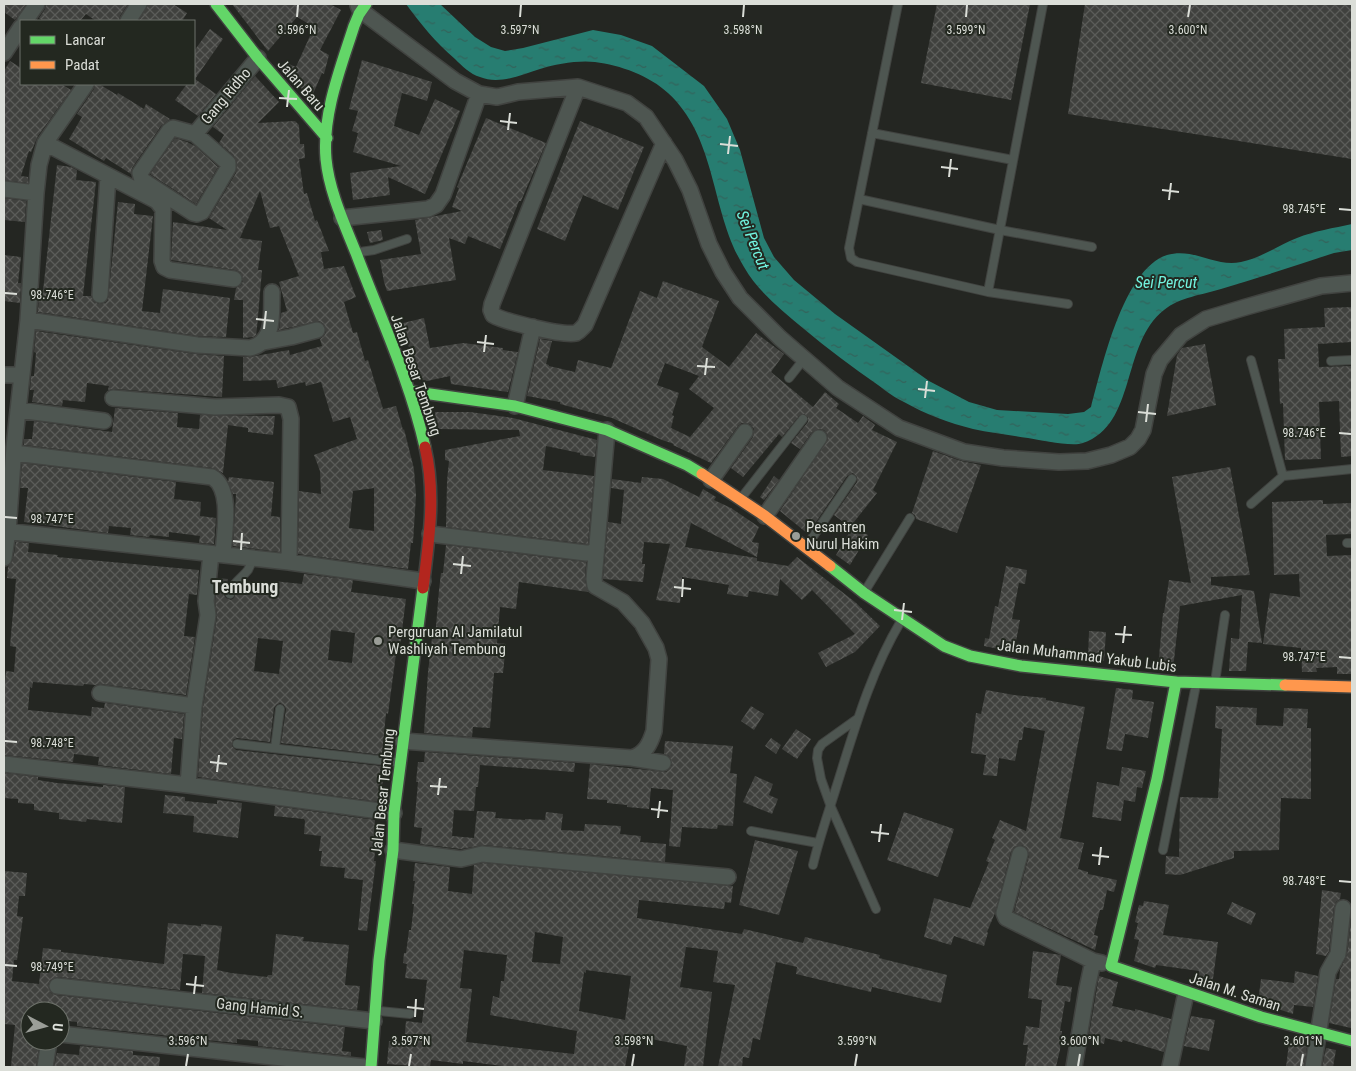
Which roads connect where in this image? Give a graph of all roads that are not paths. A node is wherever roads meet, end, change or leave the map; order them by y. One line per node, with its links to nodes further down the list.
1 (37, 4): 7 (street)
2 (140, 4): 8 (street)
3 (216, 4): 11 (main road, Jalan Baru)
4 (898, 4): 15 (lane)
5 (1043, 4): 20 (lane)
6 (361, 6): 14 (street); 17 (main road, Jalan Besar Tembung)
7 (26, 20)
8 (129, 20)
9 (20, 29): 10 (street)
10 (4, 53)
11 (258, 58): 16 (street, Gang Ridho); 17 (main road, Jalan Baru)
12 (85, 85): 18 (street)
13 (578, 86): 14 (street); 19 (street); 37 (street)
14 (480, 94): 25 (street)
15 (872, 133): 20 (lane); 24 (lane)
16 (195, 134): 16 (street)
17 (326, 138): 25 (main road, Jalan Besar Tembung)
18 (45, 143): 21 (street); 23 (street)
19 (664, 143): 37 (street); 40 (street)
20 (1013, 160): 26 (lane)
21 (108, 176): 30 (street); 34 (street)
22 (4, 189): 23 (street)
23 (36, 193): 36 (street)
24 (859, 199): 26 (lane); 33 (lane)
25 (342, 218): 29 (main road, Jalan Besar Tembung)
26 (1000, 230): 28 (lane); 33 (lane)
27 (407, 239): 29 (lane)
28 (1092, 247)
29 (356, 253): 47 (main road, Jalan Besar Tembung)
30 (234, 279)
31 (1352, 283): 40 (street)
32 (272, 292): 39 (street)
33 (988, 292): 35 (lane)
34 (100, 295)
35 (1068, 304)
36 (28, 320): 39 (street); 44 (street)
37 (533, 327): 49 (street)
38 (317, 330): 39 (street)
39 (264, 342)
40 (804, 359): 46 (lane)
41 (1252, 360): 58 (lane)
42 (1352, 360): 43 (lane)
43 (1331, 361)
44 (22, 374): 45 (street); 50 (street)
45 (4, 375)
46 (789, 378)
47 (409, 391): 49 (main road, Jalan Muhammad Yakub Lubis); 66 (main road, Jalan Besar Tembung)
48 (114, 398): 72 (street)
49 (515, 406): 53 (main road, Jalan Muhammad Yakub Lubis)
50 (18, 410): 52 (street); 56 (street)
51 (803, 419): 61 (lane)
52 (104, 421)
53 (607, 430): 60 (main road, Jalan Muhammad Yakub Lubis); 67 (street)
54 (745, 432): 60 (street)
55 (819, 438): 63 (street)
56 (10, 449): 65 (street); 69 (street)
57 (1352, 469): 58 (lane)
58 (1284, 476): 62 (lane)
59 (852, 479): 68 (lane)
60 (711, 480): 61 (main road, Jalan Muhammad Yakub Lubis)
61 (741, 499): 63 (main road, Jalan Muhammad Yakub Lubis)
62 (1251, 504)
63 (765, 516): 68 (main road, Jalan Muhammad Yakub Lubis)
64 (910, 518): 74 (lane)
65 (6, 531): 69 (street); 70 (street)
66 (430, 534): 67 (street); 73 (main road, Jalan Besar Tembung)
67 (597, 547): 89 (street)
68 (805, 548): 74 (main road, Jalan Muhammad Yakub Lubis)
69 (217, 554): 71 (street); 83 (street)
70 (4, 558)
71 (254, 558): 72 (street); 75 (lane)
72 (289, 562): 73 (street)
73 (423, 581): 86 (main road, Jalan Besar Tembung)
74 (864, 593): 77 (main road, Jalan Muhammad Yakub Lubis)
75 (230, 594)
76 (1225, 615): 80 (lane)
77 (902, 619): 78 (main road, Jalan Muhammad Yakub Lubis); 85 (lane)
78 (1176, 682): 79 (main road, Jalan Muhammad Yakub Lubis); 106 (main road)
79 (1196, 683): 80 (main road, Jalan Muhammad Yakub Lubis); 99 (lane)
80 (1215, 684): 81 (main road, Jalan Muhammad Yakub Lubis)
81 (1352, 687)
82 (100, 693): 83 (street)
83 (194, 706): 93 (street)
84 (280, 709): 88 (lane)
85 (857, 719): 94 (lane); 94 (lane)
86 (403, 741): 89 (street); 90 (main road, Jalan Besar Tembung)
87 (237, 744): 88 (lane)
88 (275, 748): 90 (lane)
89 (632, 758): 91 (street)
90 (401, 762): 95 (main road, Jalan Besar Tembung)
91 (663, 763)
92 (4, 764): 93 (street)
93 (188, 785): 95 (street)
94 (831, 807): 97 (lane); 104 (lane)
95 (394, 813): 98 (main road, Jalan Besar Tembung)
96 (751, 831): 97 (lane)
97 (818, 843): 101 (lane)
98 (393, 850): 102 (street); 110 (main road, Jalan Besar Tembung)
99 (1163, 850)
100 (1020, 854): 105 (street)
101 (813, 865)
102 (728, 877)
103 (1343, 908): 112 (street)
104 (876, 909)
105 (1093, 961): 106 (street); 118 (street)
106 (1111, 966): 108 (main road, Jalan M. Saman)
107 (57, 986): 110 (street, Gang Hamid S.)
108 (1186, 993): 112 (main road, Jalan M. Saman); 119 (street)
109 (410, 1014): 110 (lane)
110 (374, 1016): 117 (main road, Jalan Besar Tembung)
111 (70, 1035): 116 (street)
112 (1319, 1035): 113 (main road, Jalan M. Saman); 120 (street)
113 (1352, 1041)
114 (47, 1051): 115 (street)
115 (45, 1067)
116 (365, 1067)
117 (371, 1067)
118 (1074, 1067)
119 (1170, 1067)
120 (1313, 1067)

